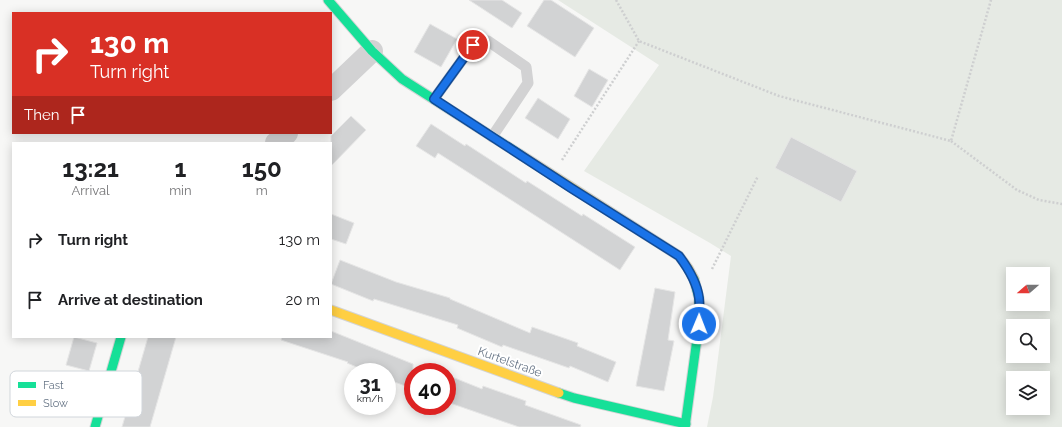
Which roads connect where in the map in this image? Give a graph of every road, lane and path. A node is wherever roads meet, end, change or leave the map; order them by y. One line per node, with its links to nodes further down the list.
1 (328, 0): 5 (street)
2 (616, 0): 4 (path)
3 (991, 0): 10 (path)
4 (639, 41): 10 (path); 12 (path)
5 (372, 51): 6 (street); 7 (street)
6 (332, 89)
7 (434, 99): 9 (street); 9 (lane)
8 (286, 134): 11 (street)
9 (492, 137): 12 (street)
10 (951, 141): 14 (path)
11 (277, 142)
12 (552, 176): 15 (street)
13 (758, 176): 15 (path)
14 (1062, 204)
15 (695, 282): 20 (street)
16 (332, 310): 20 (street, Kurtelstraße)
17 (121, 338): 18 (street)
18 (111, 371)
19 (98, 417): 21 (street)
20 (685, 426)
21 (95, 427)

